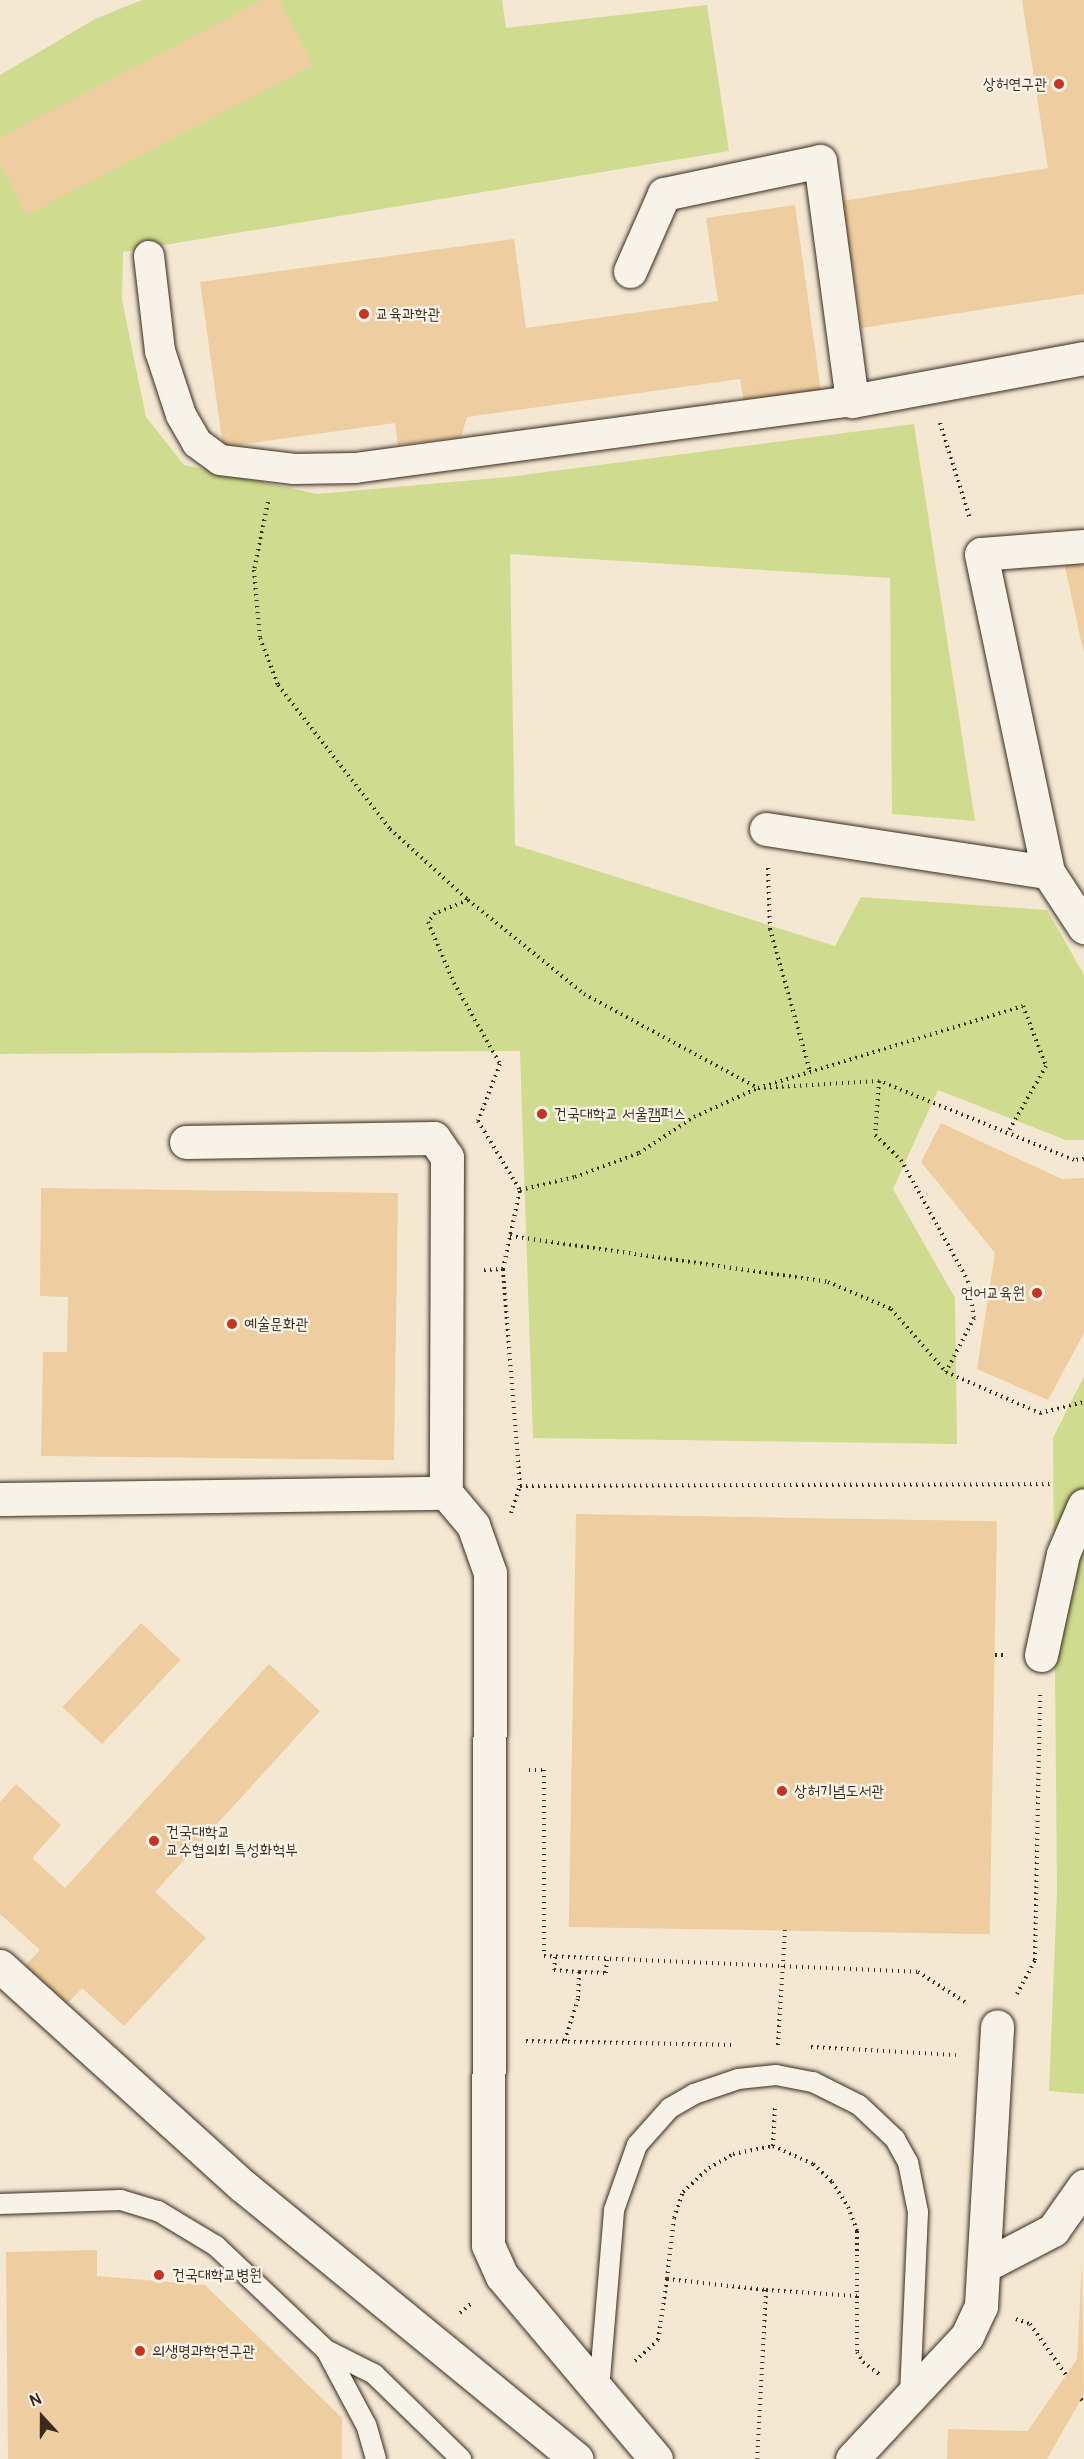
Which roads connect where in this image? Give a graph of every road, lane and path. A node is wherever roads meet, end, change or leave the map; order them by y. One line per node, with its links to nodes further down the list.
1 (149, 256): 6 (street)
2 (630, 271): 4 (street)
3 (1084, 358): 4 (street)
4 (852, 401): 6 (street)
5 (946, 439): 8 (path)
6 (294, 469): 11 (path)
7 (1084, 546): 8 (street)
8 (981, 554): 10 (street)
9 (766, 829): 10 (street); 13 (path)
10 (1048, 872): 12 (street)
11 (468, 900): 15 (path); 19 (path)
12 (1084, 927)
13 (810, 1071): 15 (path); 16 (path)
14 (879, 1081): 15 (path); 16 (path); 21 (path)
15 (758, 1088): 19 (path)
16 (1008, 1132): 18 (path)
17 (186, 1142): 25 (street)
18 (1084, 1159)
19 (520, 1190): 20 (path)
20 (510, 1236): 21 (path); 24 (path)
21 (946, 1372): 22 (path)
22 (1084, 1402)
23 (1031, 1484): 24 (path)
24 (520, 1486): 28 (path)
25 (446, 1493): 26 (street); 47 (street)
26 (0, 1499)
27 (1084, 1505): 29 (street)
28 (509, 1519)
29 (1041, 1655): 34 (path)
30 (544, 1770): 32 (path)
31 (784, 1930): 41 (path, bridge)
32 (555, 1957): 33 (path); 36 (path)
33 (607, 1959): 36 (path); 37 (path)
34 (1035, 1960)
35 (0, 1966): 52 (street)
36 (579, 1972): 39 (path)
37 (955, 1994)
38 (996, 2041): 43 (path); 46 (street)
39 (744, 2045)
40 (767, 2045): 41 (path)
41 (778, 2045): 42 (path)
42 (789, 2046)
43 (801, 2046)
44 (1084, 2186): 46 (street)
45 (0, 2204): 53 (lane)
46 (986, 2265): 51 (street)
47 (502, 2276): 52 (path); 55 (street)
48 (667, 2279): 49 (path); 50 (path); 55 (path)
49 (766, 2290): 50 (path); 61 (path)
50 (857, 2296): 56 (path)
51 (981, 2306): 54 (path); 56 (street)
52 (428, 2341): 59 (street)
53 (327, 2350): 57 (lane); 58 (lane)
54 (1066, 2375)
55 (599, 2390): 56 (lane); 60 (street)
56 (910, 2397): 62 (street)
57 (376, 2459)
58 (461, 2459)
59 (577, 2459)
60 (656, 2459)
61 (757, 2459)
62 (852, 2459)

